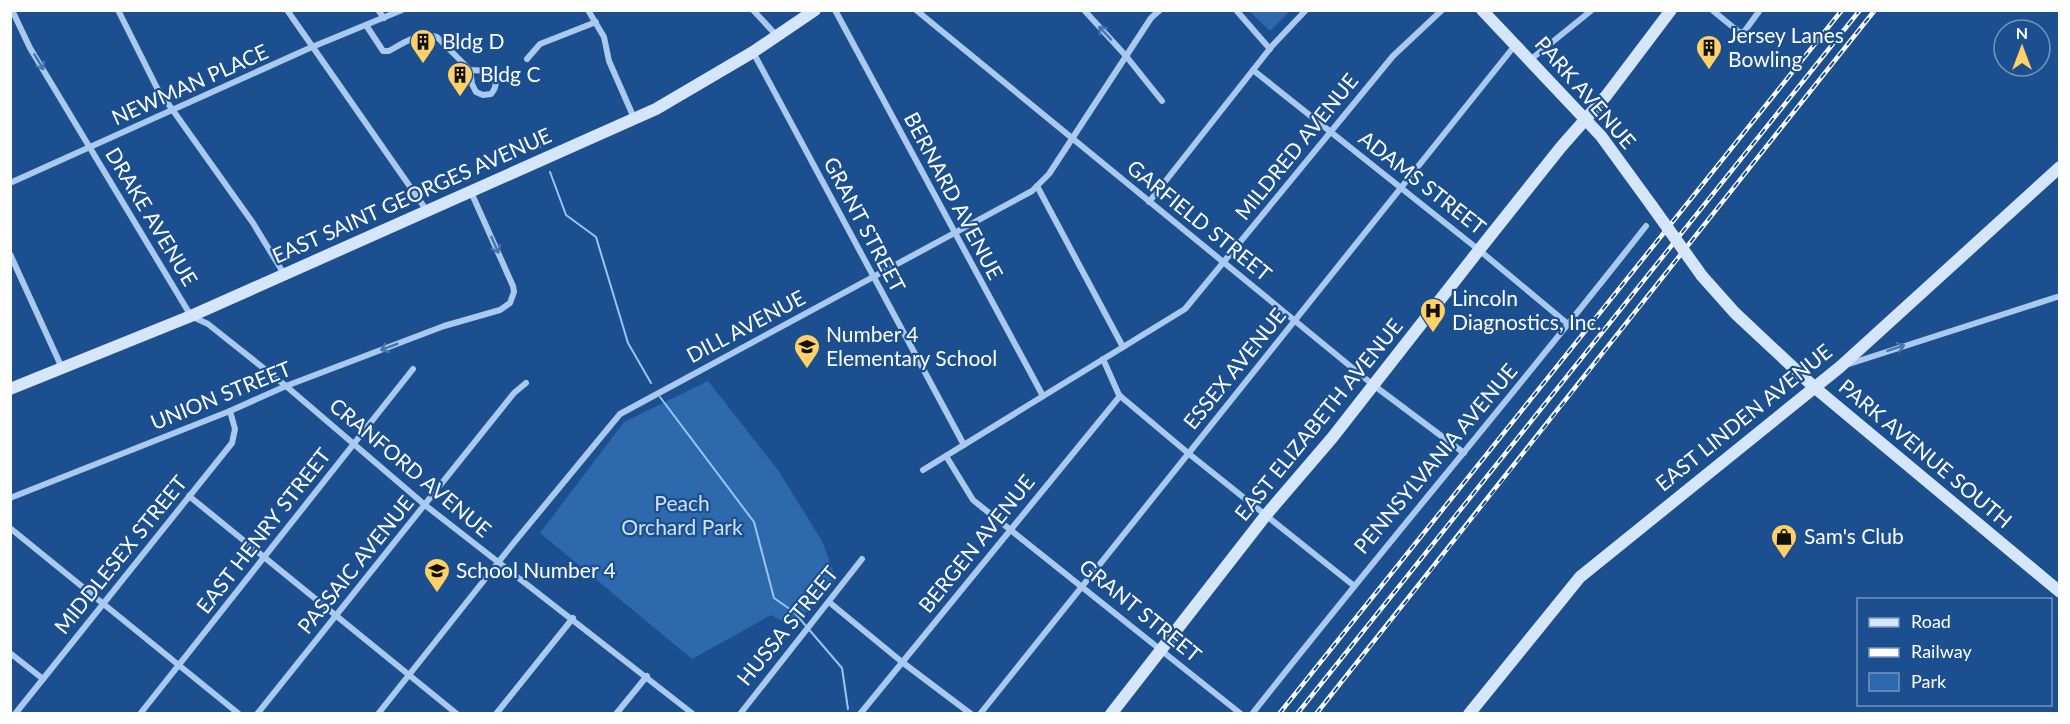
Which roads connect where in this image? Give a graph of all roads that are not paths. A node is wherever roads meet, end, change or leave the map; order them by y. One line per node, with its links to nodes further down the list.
1 (12, 10): 40 (street, DRAKE AVENUE, one-way to 40)
2 (118, 10): 35 (street)
3 (287, 10): 26 (street)
4 (378, 10): 21 (street)
5 (402, 10): 21 (street, NEWMAN PLACE)
6 (588, 10): 22 (street)
7 (753, 10): 24 (street)
8 (816, 10): 24 (street, EAST SAINT GEORGES AVENUE)
9 (835, 10): 50 (street, BERNARD AVENUE)
10 (916, 10): 39 (street, GARFIELD STREET)
11 (1084, 10): 29 (street, one-way to 11)
12 (1160, 10): 29 (street, DILL AVENUE)
13 (1236, 10): 27 (street)
14 (1306, 10): 27 (street)
15 (1442, 10): 38 (street, MILDRED AVENUE)
16 (1482, 10): 25 (street, PARK AVENUE)
17 (1592, 10): 31 (street)
18 (1671, 10): 37 (street, EAST ELIZABETH AVENUE)
19 (1712, 10): 20 (street)
20 (1760, 10)
21 (384, 18): 23 (street, NEWMAN PLACE)
22 (596, 22): 30 (street); 36 (street)
23 (366, 25): 26 (street, NEWMAN PLACE); 32 (street)
24 (778, 37): 28 (street, EAST SAINT GEORGES AVENUE)
25 (1516, 44): 31 (street, PARK AVENUE); 44 (street, ESSEX AVENUE)
26 (312, 47): 35 (street, NEWMAN PLACE); 48 (street)
27 (1270, 49): 33 (street)
28 (753, 52): 36 (street, EAST SAINT GEORGES AVENUE); 55 (street, GRANT STREET)
29 (1126, 56): 34 (street); 39 (street, DILL AVENUE)
30 (527, 59)
31 (1530, 60): 37 (street, PARK AVENUE)
32 (470, 70): 32 (street)
33 (1253, 70): 38 (street, ADAMS STREET); 46 (street)
34 (1162, 101)
35 (173, 110): 40 (street, NEWMAN PLACE); 54 (street)
36 (634, 118): 45 (street, EAST SAINT GEORGES AVENUE)
37 (1584, 119): 47 (street, PARK AVENUE); 51 (street, EAST ELIZABETH AVENUE)
38 (1330, 132): 44 (street, ADAMS STREET); 53 (street, MILDRED AVENUE)
39 (1072, 138): 43 (street, DILL AVENUE); 46 (street, GARFIELD STREET)
40 (91, 148): 42 (street, NEWMAN PLACE); 57 (street, DRAKE AVENUE)
41 (2060, 167): 62 (street, EAST LINDEN AVENUE)
42 (10, 183)
43 (1037, 186): 50 (street, DILL AVENUE); 60 (street)
44 (1401, 187): 51 (street, ADAMS STREET); 58 (street, ESSEX AVENUE)
45 (471, 192): 48 (street, EAST SAINT GEORGES AVENUE); 66 (street, UNION STREET, one-way to 66)
46 (1149, 202): 53 (street, GARFIELD STREET)
47 (1652, 206): 68 (street, PARK AVENUE SOUTH, bridge)
48 (427, 211): 54 (street, EAST SAINT GEORGES AVENUE)
49 (1646, 226): 59 (street, PENNSYLVANIA AVENUE)
50 (955, 233): 55 (street, DILL AVENUE); 70 (street, BERNARD AVENUE)
51 (1479, 249): 59 (street, ADAMS STREET); 67 (street, EAST ELIZABETH AVENUE)
52 (10, 254): 63 (street)
53 (1224, 263): 58 (street, GARFIELD STREET); 60 (street, MILDRED AVENUE)
54 (284, 274): 57 (street, EAST SAINT GEORGES AVENUE)
55 (874, 277): 74 (street, GRANT STREET); 87 (street, DILL AVENUE)
56 (2060, 296): 62 (street, one-way to 56)
57 (191, 316): 63 (street, EAST SAINT GEORGES AVENUE); 66 (street, CRANFORD AVENUE)
58 (1294, 321): 67 (street, GARFIELD STREET); 75 (street, ESSEX AVENUE)
59 (1569, 324): 76 (street, PENNSYLVANIA AVENUE)
60 (1123, 347): 61 (street, MILDRED AVENUE)
61 (1103, 359): 70 (street); 71 (street)
62 (1840, 367): 68 (street, EAST LINDEN AVENUE)
63 (62, 368): 69 (street, EAST SAINT GEORGES AVENUE)
64 (413, 369): 73 (street, EAST HENRY STREET)
65 (526, 384): 81 (street, PASSAIC AVENUE)
66 (286, 386): 72 (street, UNION STREET); 73 (street, CRANFORD AVENUE)
67 (1374, 386): 76 (street, GARFIELD STREET); 82 (street, EAST ELIZABETH AVENUE)
68 (1814, 387): 90 (street, PARK AVENUE SOUTH); 118 (street, EAST LINDEN AVENUE)
69 (10, 389)
70 (1043, 396): 74 (street)
71 (1120, 396): 75 (street); 84 (street, BERGEN AVENUE)
72 (230, 411): 79 (street, MIDDLESEX STREET); 80 (street, UNION STREET)
73 (355, 443): 81 (street, CRANFORD AVENUE); 85 (street, EAST HENRY STREET)
74 (964, 445): 77 (street)
75 (1188, 453): 82 (street); 88 (street, ESSEX AVENUE)
76 (1464, 453): 89 (street, PENNSYLVANIA AVENUE)
77 (946, 456): 78 (street); 84 (street, GRANT STREET)
78 (923, 470)
79 (189, 496): 85 (street); 92 (street, MIDDLESEX STREET)
80 (10, 498)
81 (425, 505): 87 (street, CRANFORD AVENUE); 93 (street, PASSAIC AVENUE)
82 (1266, 515): 89 (street); 95 (street, EAST ELIZABETH AVENUE)
83 (10, 528): 92 (street)
84 (1010, 530): 88 (street, GRANT STREET); 97 (street, BERGEN AVENUE)
85 (265, 558): 93 (street); 98 (street, EAST HENRY STREET)
86 (862, 559): 91 (street, HUSSA STREET)
87 (499, 561): 94 (street, CRANFORD AVENUE); 99 (street, DILL AVENUE)
88 (1082, 585): 95 (street, GRANT STREET); 114 (street, ESSEX AVENUE)
89 (1353, 585): 117 (street, PENNSYLVANIA AVENUE)
90 (2060, 592)
91 (829, 602): 97 (street); 111 (street, HUSSA STREET)
92 (103, 603): 98 (street); 101 (street, MIDDLESEX STREET)
93 (336, 615): 99 (street); 105 (street, PASSAIC AVENUE)
94 (573, 618): 100 (street, CRANFORD AVENUE); 108 (street)
95 (1162, 650): 115 (street, EAST ELIZABETH AVENUE); 116 (street, GRANT STREET)
96 (10, 653): 101 (street)
97 (902, 662): 112 (street, BERGEN AVENUE); 113 (street)
98 (179, 665): 103 (street, EAST HENRY STREET); 104 (street)
99 (409, 674): 106 (street, DILL AVENUE); 107 (street)
100 (647, 676): 109 (street); 110 (street, CRANFORD AVENUE)
101 (43, 679): 102 (street, MIDDLESEX STREET)
102 (15, 714)
103 (140, 714)
104 (239, 714)
105 (257, 714)
106 (378, 714)
107 (457, 714)
108 (496, 714)
109 (616, 714)
110 (693, 714)
111 (740, 714)
112 (860, 714)
113 (971, 714)
114 (980, 714)
115 (1111, 714)
116 (1241, 714)
117 (1252, 714)
118 (1469, 714)

